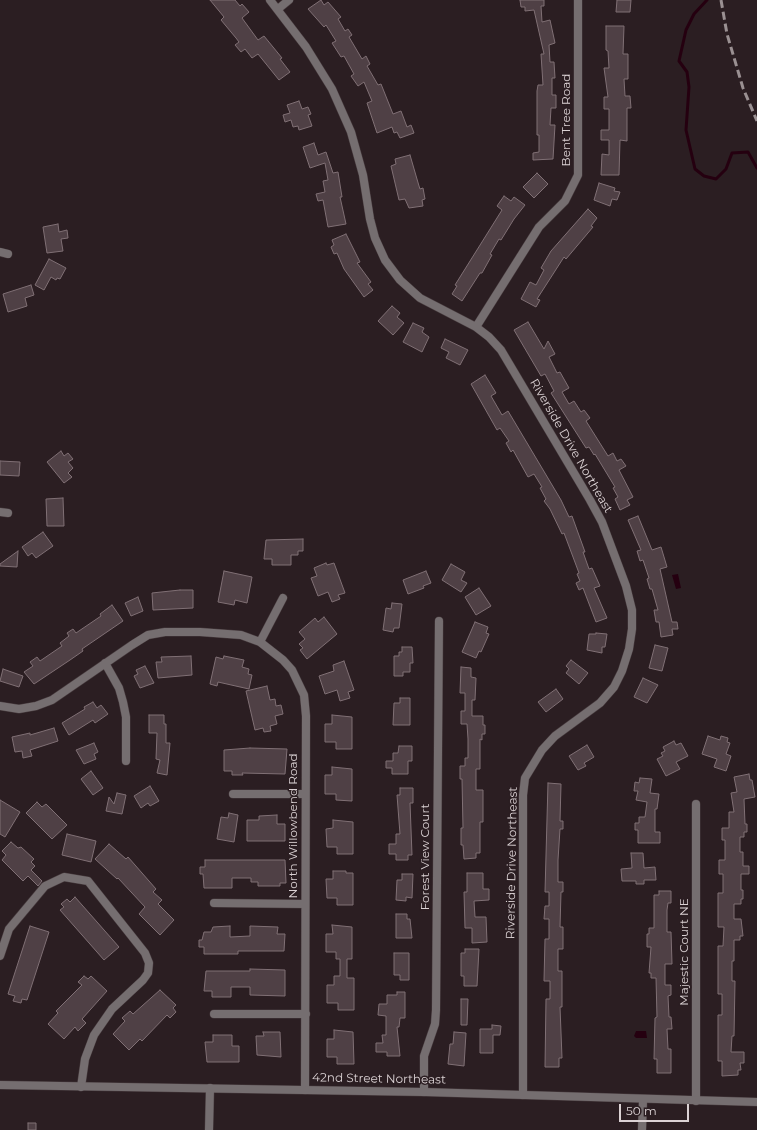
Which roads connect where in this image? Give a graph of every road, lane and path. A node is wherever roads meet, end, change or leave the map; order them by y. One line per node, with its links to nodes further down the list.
1 (270, 0): 4 (street, Riverside Drive Northeast)
2 (289, 0): 4 (street)
3 (578, 0): 5 (street, Bent Tree Road)
4 (278, 10): 5 (street, Riverside Drive Northeast)
5 (476, 327): 25 (street, Riverside Drive Northeast)
6 (283, 598): 8 (street)
7 (439, 621): 24 (street, Forest View Court)
8 (260, 642): 9 (street, North Willowbend Road); 13 (street, North Willowbend Road)
9 (105, 663): 10 (street, North Willowbend Road); 11 (street)
10 (0, 706)
11 (126, 761)
12 (232, 794): 13 (street)
13 (305, 794): 16 (street, North Willowbend Road)
14 (696, 804): 27 (street, Majestic Court NE)
15 (214, 903): 16 (street)
16 (305, 904): 19 (street, North Willowbend Road)
17 (0, 956): 21 (street)
18 (214, 1014): 19 (street)
19 (306, 1014): 23 (street, North Willowbend Road)
20 (0, 1085): 21 (street, 42nd Street Northeast)
21 (81, 1087): 22 (street, 42nd Street Northeast)
22 (210, 1088): 23 (street, 42nd Street Northeast); 29 (street)
23 (305, 1090): 24 (street, 42nd Street Northeast)
24 (424, 1092): 25 (street, 42nd Street Northeast)
25 (523, 1095): 26 (street, 42nd Street Northeast)
26 (643, 1100): 27 (street, 42nd Street Northeast); 30 (street)
27 (696, 1101): 28 (street, 42nd Street Northeast)
28 (757, 1102)
29 (209, 1130)
30 (642, 1130)

